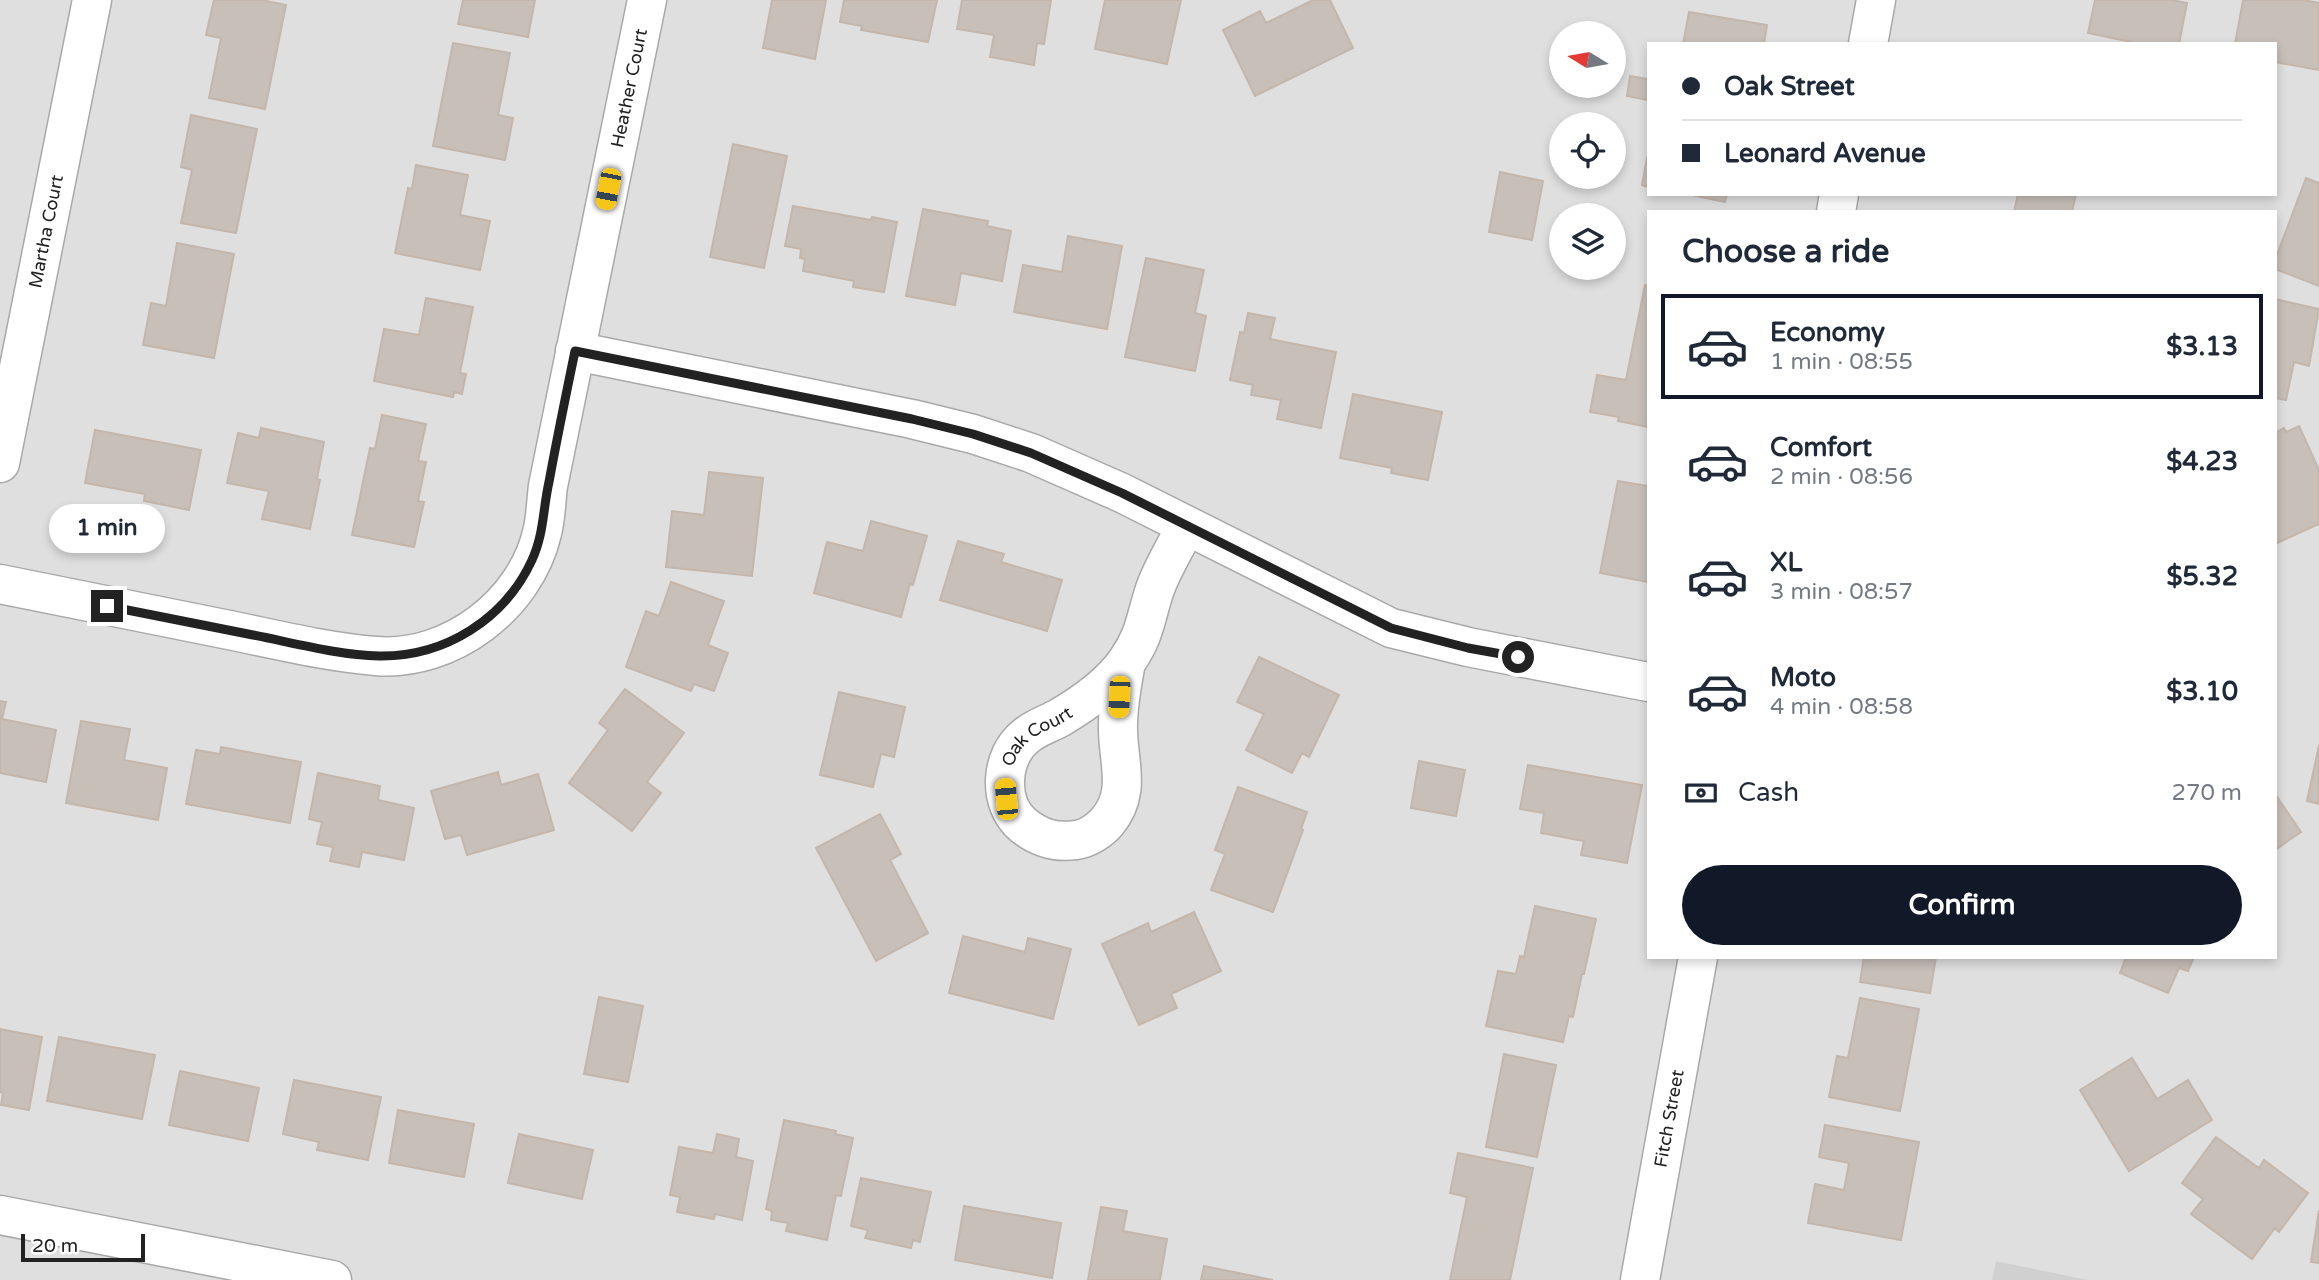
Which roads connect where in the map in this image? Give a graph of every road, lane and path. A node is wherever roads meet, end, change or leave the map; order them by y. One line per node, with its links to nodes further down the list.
1 (92, 0): 6 (street, Martha Court)
2 (647, 0): 5 (street, Heather Court)
3 (1876, 0): 4 (street)
4 (1868, 42)
5 (575, 351): 7 (street); 8 (street, Heather Court)
6 (0, 463)
7 (1186, 526): 9 (street, Oak Court); 10 (street)
8 (0, 584)
9 (1126, 663): 9 (street, Oak Court)
10 (1647, 682)
11 (1698, 959): 14 (street, Fitch Street)
12 (0, 1215): 13 (street)
13 (332, 1280)
14 (1640, 1280)

